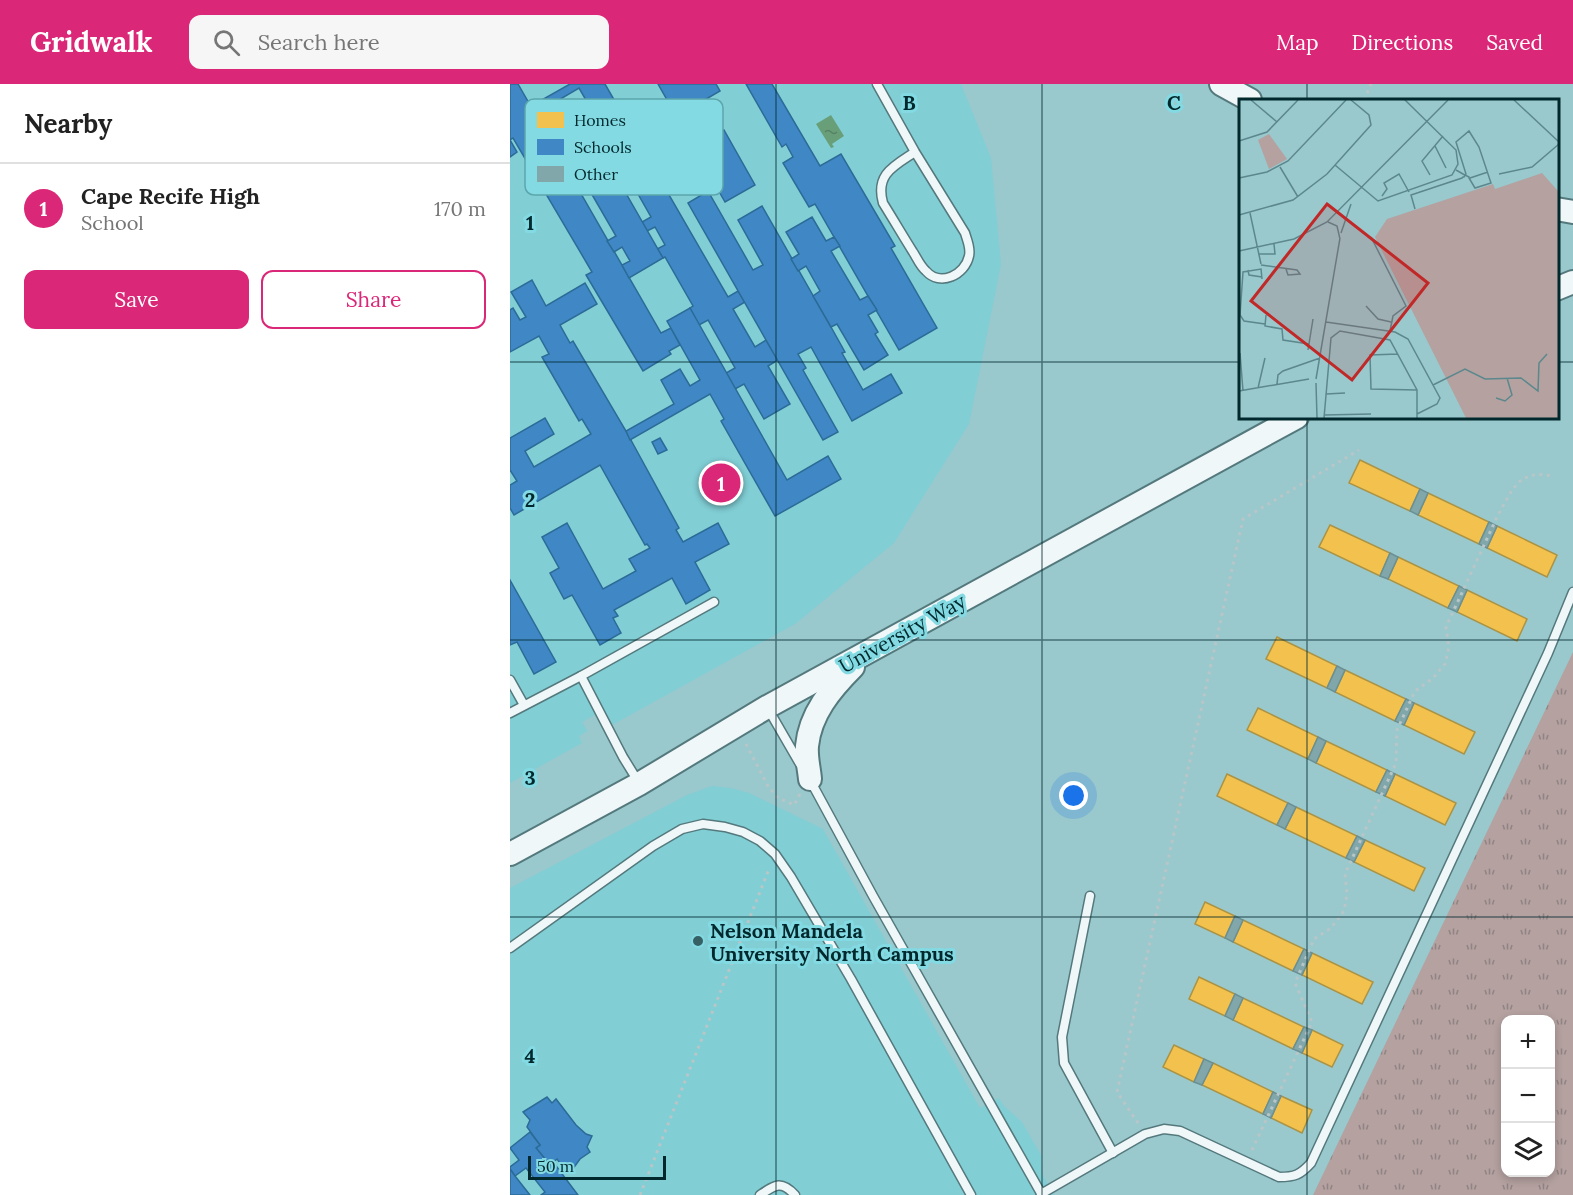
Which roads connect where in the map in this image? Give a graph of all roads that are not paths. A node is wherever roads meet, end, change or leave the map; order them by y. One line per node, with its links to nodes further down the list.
1 (877, 84): 4 (lane)
2 (1221, 84): 3 (street)
3 (1248, 99)
4 (915, 152): 4 (lane)
5 (1558, 209): 6 (street)
6 (1573, 212)
7 (1573, 282): 8 (street)
8 (1558, 289)
9 (1295, 418): 12 (street, University Way)
10 (1573, 591): 23 (lane)
11 (714, 602): 13 (lane)
12 (872, 650): 16 (street, University Way); 18 (street)
13 (581, 676): 15 (lane); 19 (lane)
14 (510, 680): 15 (lane)
15 (524, 705): 17 (lane)
16 (767, 707): 18 (lane); 19 (street, University Way)
17 (510, 713)
18 (810, 779): 27 (lane)
19 (639, 784): 20 (street, University Way)
20 (510, 854)
21 (1090, 896): 23 (lane)
22 (510, 948): 26 (lane)
23 (1113, 1153): 27 (lane)
24 (760, 1195): 25 (lane)
25 (795, 1195)
26 (970, 1195)
27 (1041, 1195)

